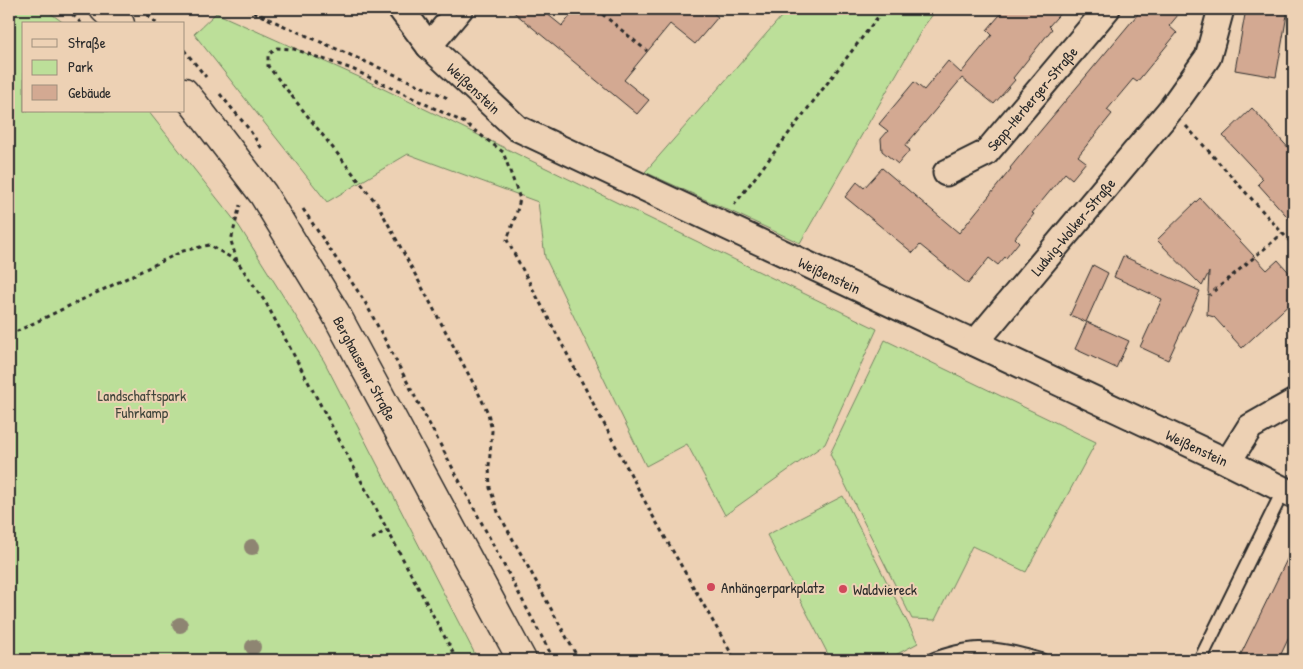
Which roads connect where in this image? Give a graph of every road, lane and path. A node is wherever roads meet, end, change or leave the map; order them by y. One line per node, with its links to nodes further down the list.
1 (67, 9): 11 (path)
2 (104, 9): 12 (main road)
3 (142, 9): 13 (path)
4 (246, 9): 17 (path)
5 (401, 9): 14 (street, Weißenstein)
6 (460, 9): 14 (street)
7 (596, 9): 15 (path)
8 (884, 9): 21 (path)
9 (1107, 9): 19 (street, Sepp-Herberger-Straße)
10 (1221, 9): 18 (street, Ludwig-Wolker-Straße)
11 (80, 22)
12 (118, 22)
13 (155, 22)
14 (429, 46): 21 (street, Weißenstein)
15 (647, 51)
16 (185, 93): 34 (main road, Berghausener Straße)
17 (453, 100)
18 (1171, 109): 22 (path); 27 (street, Ludwig-Wolker-Straße)
19 (946, 172)
20 (240, 204): 24 (path)
21 (720, 223): 27 (street, Weißenstein)
22 (1283, 233): 23 (path); 25 (path)
23 (1294, 246)
24 (237, 261): 26 (path); 31 (path)
25 (1214, 291)
26 (9, 335)
27 (975, 343): 29 (street, Weißenstein)
28 (1294, 402): 29 (street)
29 (1228, 462): 30 (street, Weißenstein)
30 (1289, 492): 39 (lane)
31 (387, 530): 32 (path); 33 (path)
32 (372, 539)
33 (457, 660)
34 (522, 660)
35 (579, 660): 36 (path)
36 (735, 660)
37 (932, 660): 38 (lane)
38 (1041, 660)
39 (1200, 660)

